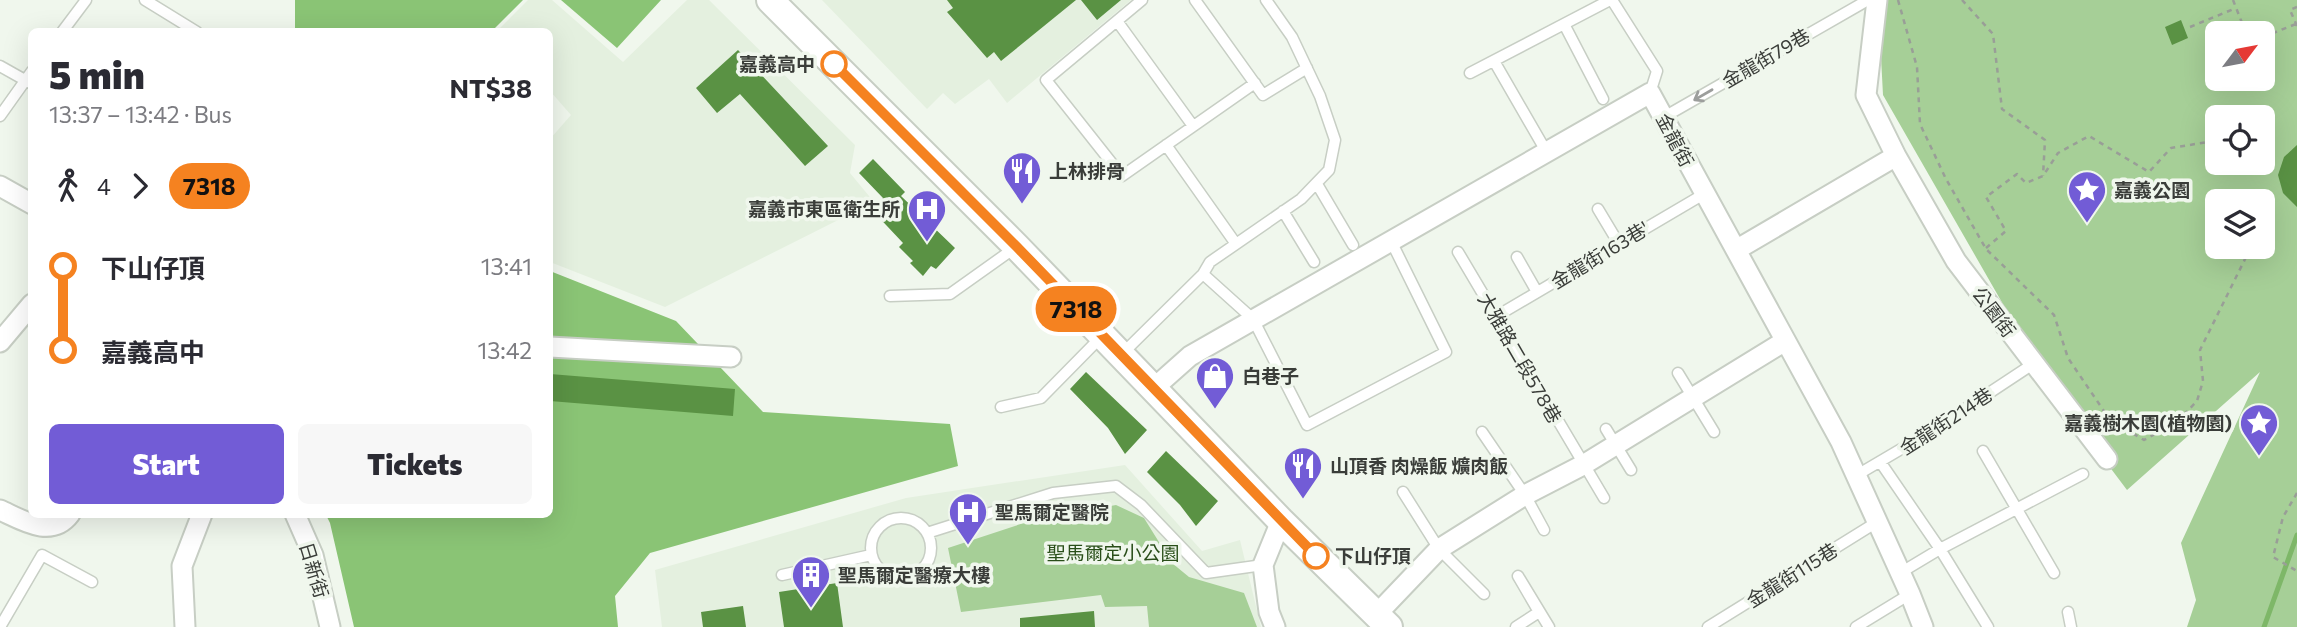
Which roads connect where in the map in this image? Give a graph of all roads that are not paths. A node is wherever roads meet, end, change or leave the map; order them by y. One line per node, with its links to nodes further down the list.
1 (86, 0): 12 (lane)
2 (145, 0): 13 (lane)
3 (770, 0): 38 (main road)
4 (1142, 0): 10 (lane)
5 (1195, 0): 19 (lane)
6 (1266, 0): 16 (lane)
7 (1611, 0): 11 (lane); 20 (lane)
8 (1868, 0): 23 (lane, 金龍街79巷, one-way to 23)
9 (1877, 0): 27 (street, 公園街)
10 (1117, 21): 24 (lane); 25 (lane)
11 (1564, 24): 14 (lane); 21 (lane)
12 (65, 28)
13 (190, 28)
14 (1494, 61): 17 (lane); 26 (lane)
15 (0, 66): 18 (lane)
16 (1307, 68): 19 (lane); 28 (lane)
17 (1470, 73)
18 (28, 82): 22 (lane)
19 (1255, 83): 24 (lane)
20 (1650, 93): 23 (street, 金龍街); 26 (street, 金龍街)
21 (1603, 99)
22 (0, 116)
23 (1664, 117): 30 (street, 金龍街)
24 (1193, 126): 25 (lane)
25 (1166, 145): 35 (lane)
26 (1546, 152): 34 (street, 金龍街)
27 (1896, 156): 39 (street); 54 (street, 公園街)
28 (1317, 184): 33 (lane); 37 (lane)
29 (0, 186): 31 (street)
30 (1704, 194): 36 (lane, 金龍街163巷'); 39 (street, 金龍街)
31 (28, 202)
32 (1598, 209): 36 (lane)
33 (1283, 211): 35 (lane); 42 (lane)
34 (1391, 241): 48 (street, 金龍街); 48 (lane)
35 (1236, 244): 43 (lane)
36 (1619, 244): 44 (lane, 金龍街163巷')
37 (1353, 245)
38 (1017, 247): 45 (lane); 51 (main road)
39 (1735, 250): 49 (street, 金龍街)
40 (1458, 252): 47 (lane, 大雅路二段578巷)
41 (1517, 257): 44 (lane)
42 (1314, 262)
43 (1203, 274): 48 (lane); 51 (lane)
44 (1537, 292): 47 (lane, 金龍街163巷')
45 (890, 296)
46 (28, 309): 50 (street)
47 (1496, 317): 65 (lane, 大雅路二段578巷)
48 (1253, 319): 56 (street, 金龍街)
49 (1785, 341): 57 (street); 68 (street, 金龍街)
50 (0, 342)
51 (1111, 346): 56 (main road); 58 (lane)
52 (553, 347): 53 (street)
53 (731, 357)
54 (2033, 364): 63 (street, 公園街); 64 (lane, 金龍街214巷)
55 (1678, 373): 57 (lane)
56 (1154, 388): 77 (main road)
57 (1692, 396): 60 (lane); 61 (street)
58 (1000, 407)
59 (1482, 432): 70 (lane)
60 (1714, 432)
61 (1611, 436): 65 (street); 66 (lane)
62 (1983, 452): 72 (lane)
63 (2107, 459)
64 (1881, 463): 68 (lane, 金龍街214巷); 82 (lane)
65 (1583, 465): 70 (street); 71 (lane, 大雅路二段578巷)
66 (1631, 470)
67 (2083, 474): 72 (lane)
68 (1857, 475): 78 (street, 金龍街)
69 (1403, 492): 81 (lane)
70 (1525, 495): 79 (lane); 81 (street)
71 (1604, 498)
72 (2016, 509): 82 (lane); 86 (lane)
73 (0, 510): 74 (street)
74 (67, 518)
75 (200, 518): 94 (street)
76 (297, 518): 95 (street, 日新街)
77 (1281, 521): 84 (street); 92 (main road)
78 (1877, 523): 85 (street, 金龍街); 99 (lane, 金龍街115巷)
79 (1544, 530)
80 (927, 533): 83 (lane); 83 (lane); 84 (lane)
81 (1439, 549): 89 (lane); 92 (street)
82 (1940, 549): 85 (lane); 102 (lane)
83 (871, 555): 87 (lane)
84 (1264, 565): 96 (street)
85 (1899, 573): 90 (street, 金龍街)
86 (2054, 573)
87 (782, 575)
88 (92, 582): 93 (lane)
89 (1484, 594)
90 (1910, 594): 100 (lane); 101 (street, 金龍街)
91 (2068, 612): 103 (lane)
92 (1383, 621)
93 (0, 627)
94 (185, 627)
95 (330, 627)
96 (1275, 627)
97 (1517, 627): 98 (lane)
98 (1549, 627)
99 (1707, 627)
100 (1856, 627)
101 (1923, 627)
102 (1988, 627)
103 (2071, 627)

